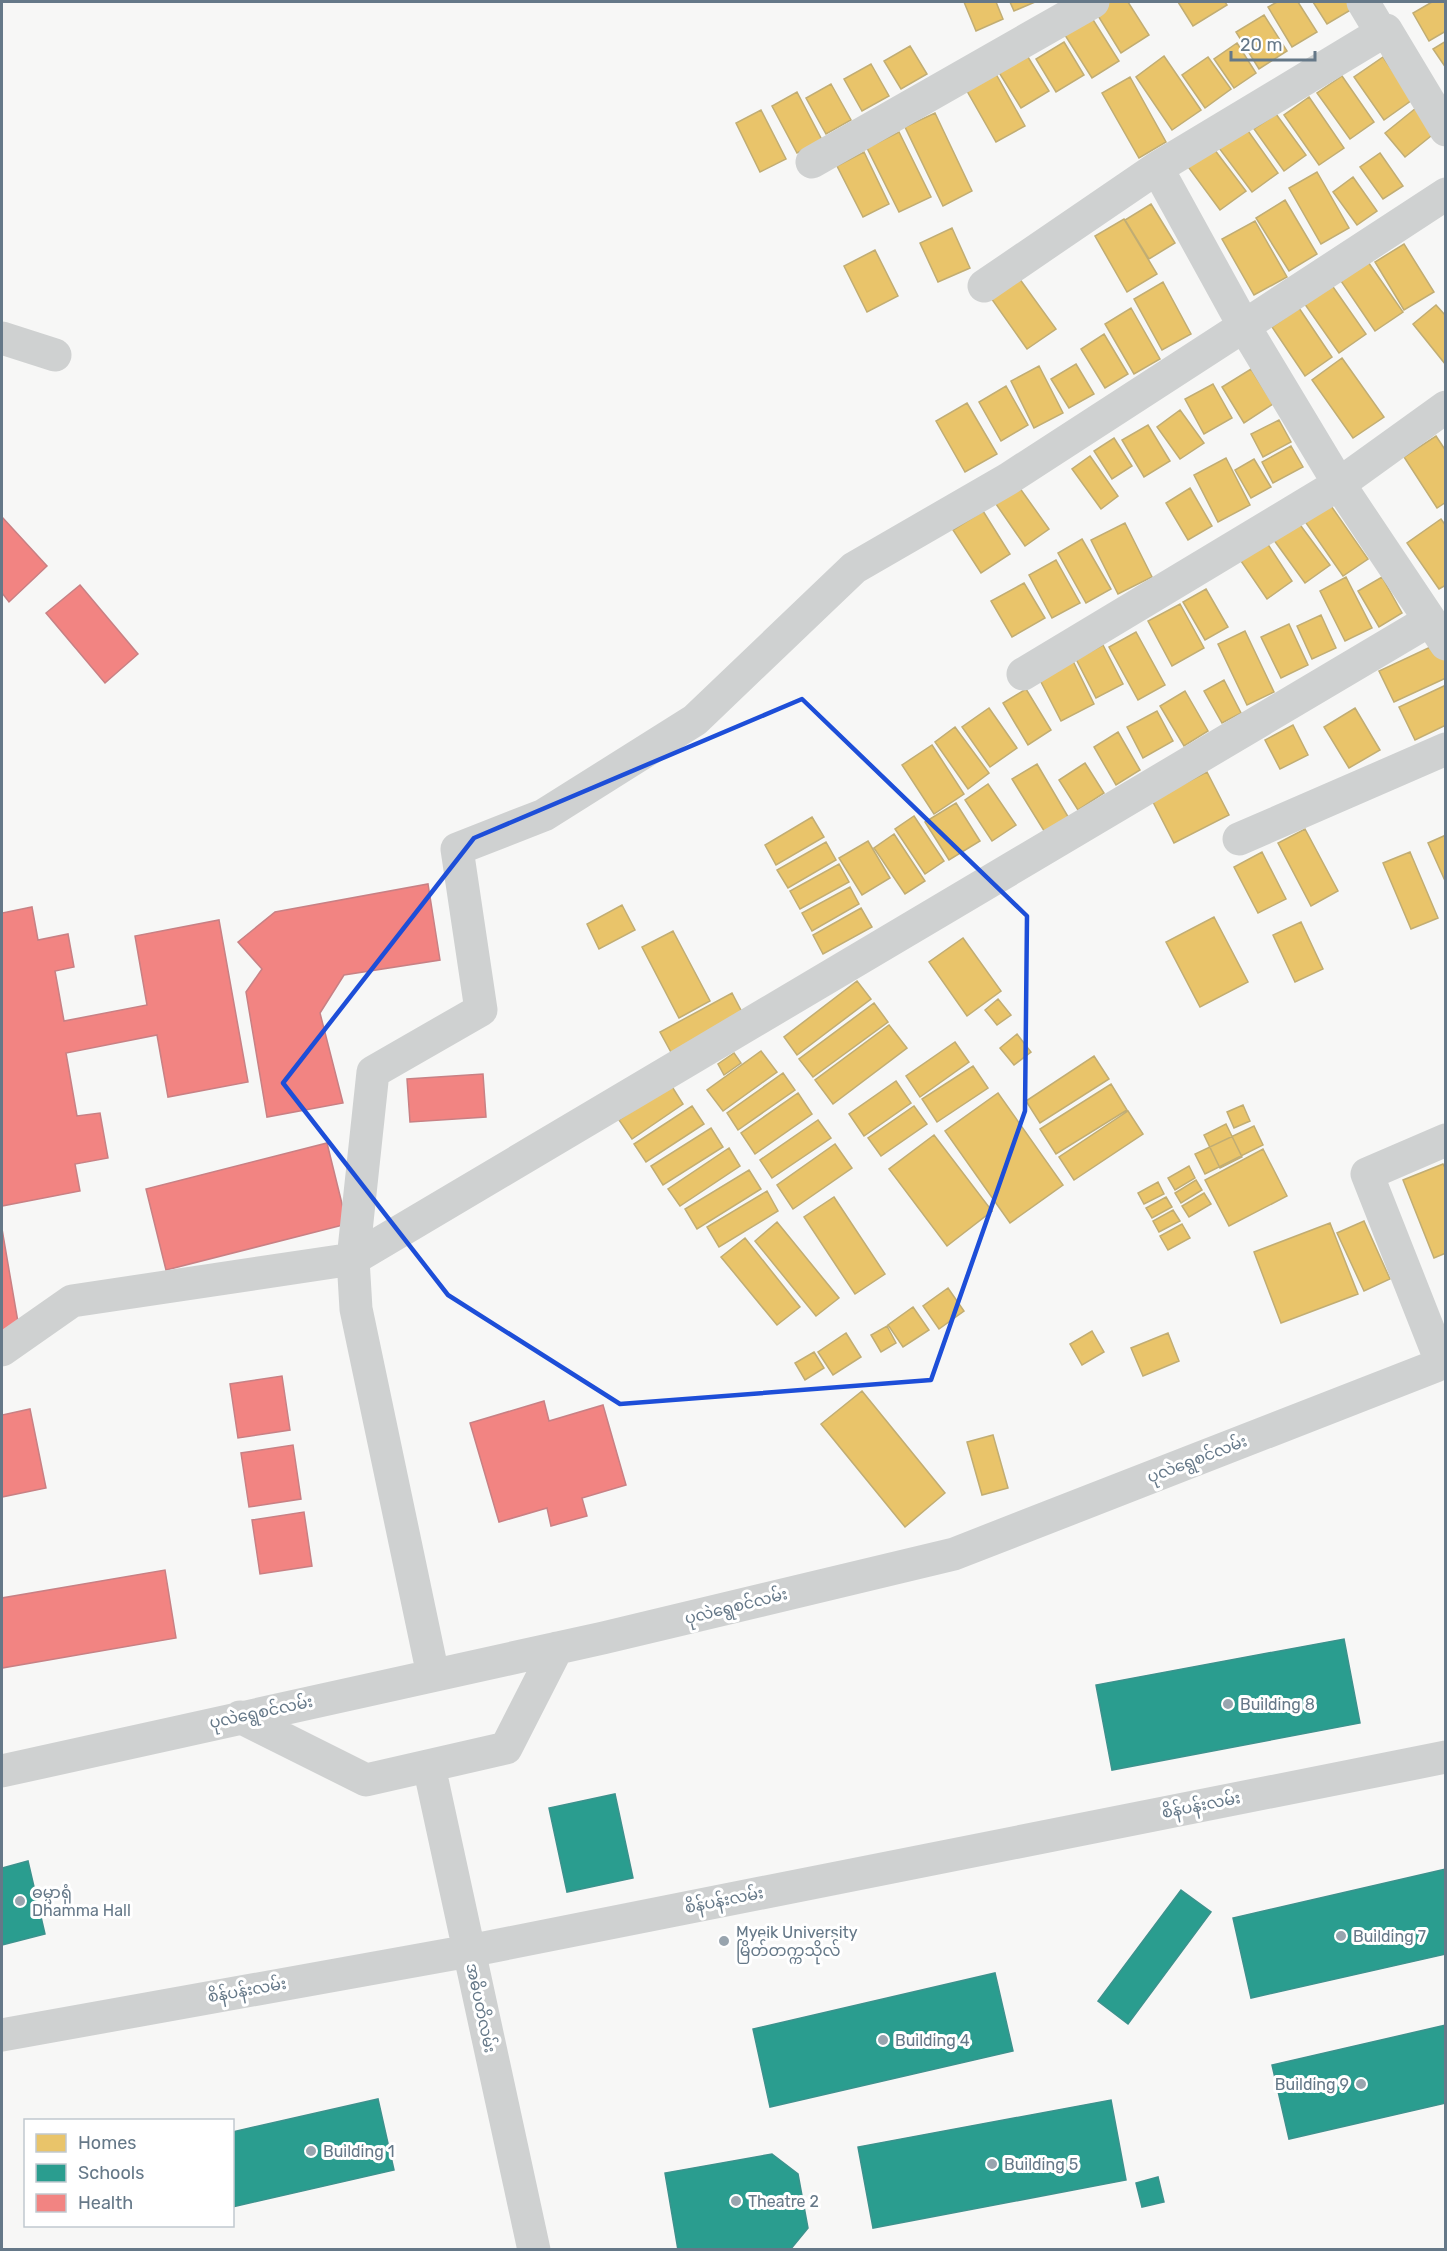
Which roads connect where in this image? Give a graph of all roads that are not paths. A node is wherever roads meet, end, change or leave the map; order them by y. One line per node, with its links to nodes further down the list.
1 (1093, 2): 5 (street)
2 (1363, 2): 3 (street)
3 (1381, 32): 4 (street); 6 (street)
4 (1446, 130)
5 (812, 162)
6 (1158, 168): 8 (street); 9 (street)
7 (1446, 194): 9 (street)
8 (984, 286)
9 (1244, 326): 13 (street); 19 (street)
10 (2, 338): 11 (street)
11 (55, 355)
12 (1446, 407): 13 (street)
13 (1339, 484): 14 (street); 15 (street)
14 (1438, 632): 19 (street)
15 (1023, 674)
16 (1446, 748): 17 (street)
17 (1239, 839)
18 (1446, 1140): 21 (street)
19 (353, 1258): 20 (street); 23 (street)
20 (2, 1350)
21 (1444, 1363): 22 (street, ပုလဲရွေစင်လမ်း)
22 (557, 1648): 23 (street, ပုလဲရွေစင်လမ်း); 26 (street)
23 (433, 1675): 24 (street, ပုလဲရွေစင်လမ်း)
24 (240, 1717): 26 (street); 27 (street, ပုလဲရွေစင်လမ်း)
25 (1446, 1757): 28 (street, စိန်ပန်းလမ်း)
26 (429, 1766): 28 (street, အဓိပတိလမ်း)
27 (2, 1771)
28 (469, 1951): 29 (street, စိန်ပန်းလမ်း); 30 (street, အဓိပတိလမ်း)
29 (2, 2035)
30 (534, 2250)

